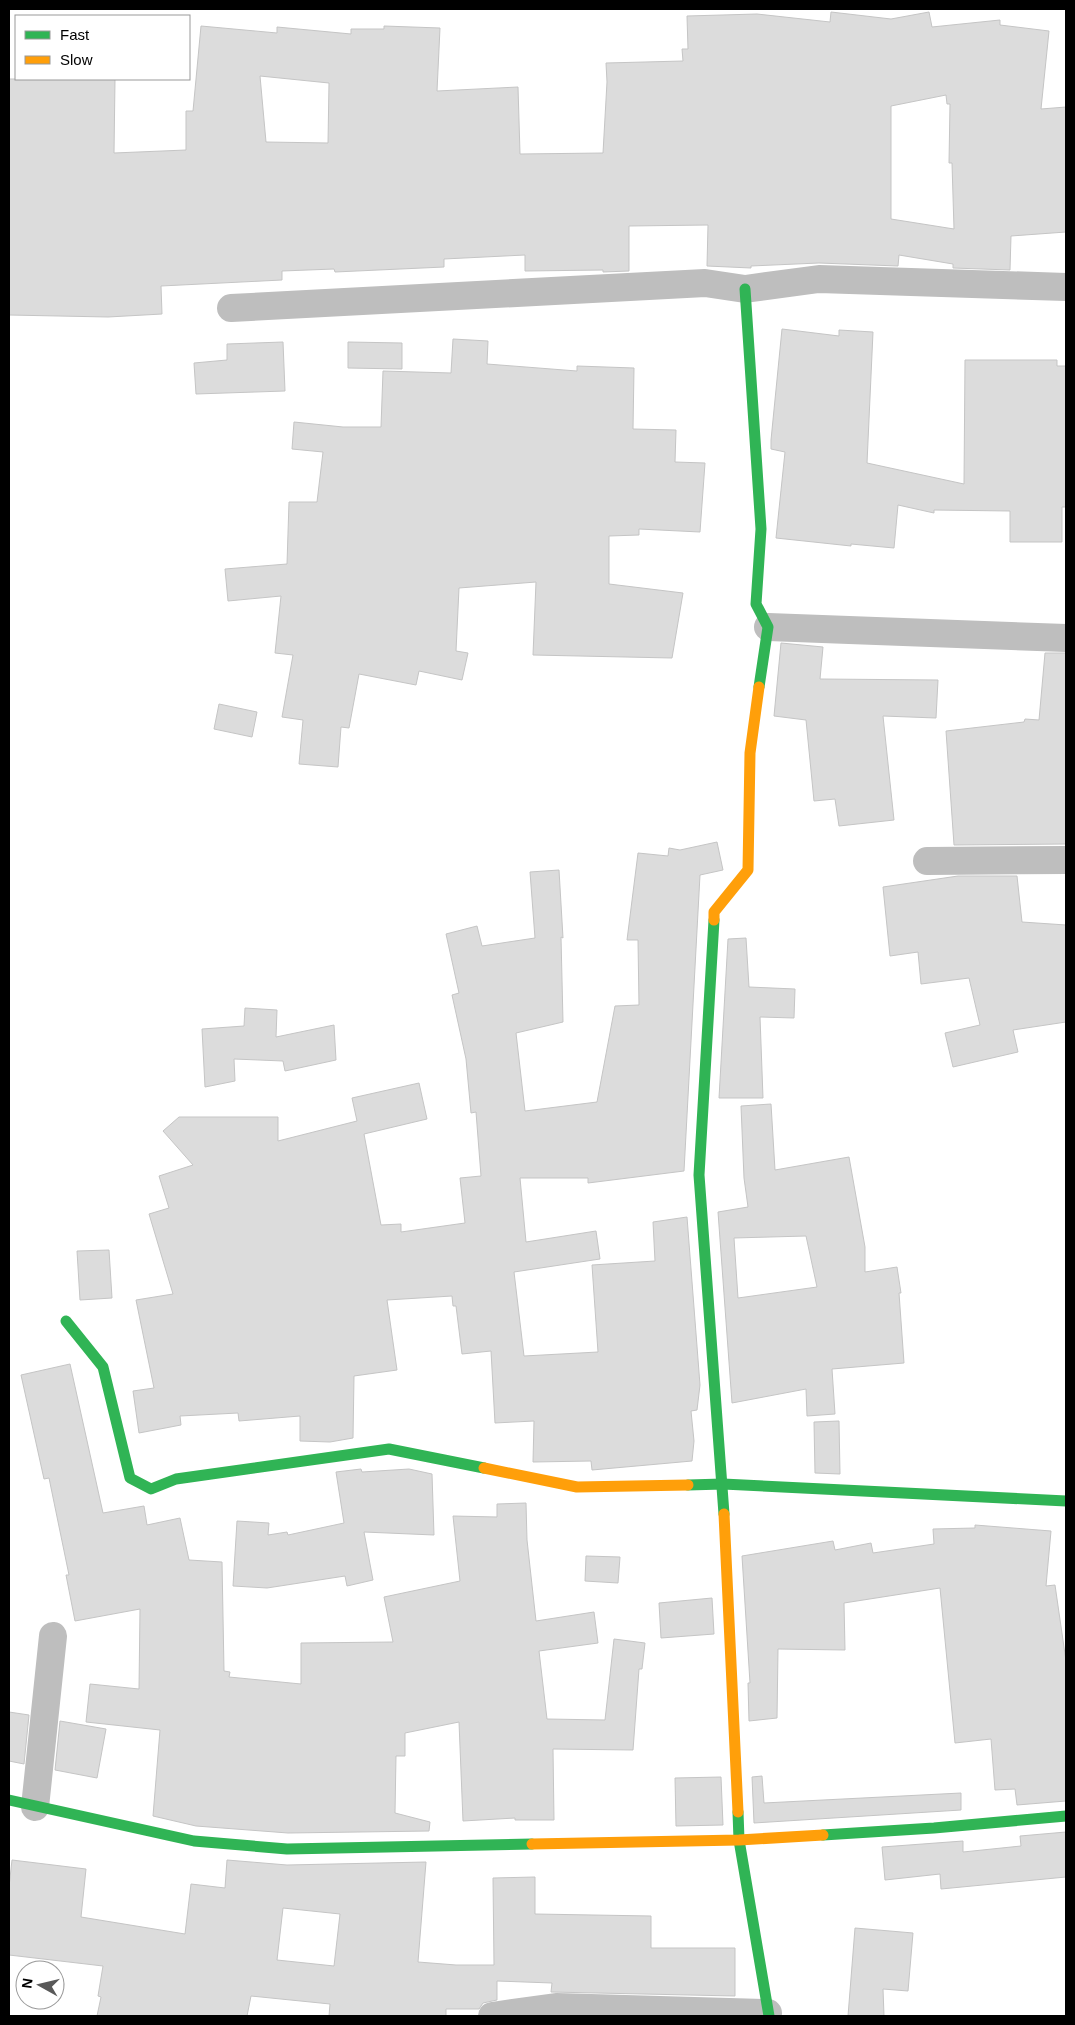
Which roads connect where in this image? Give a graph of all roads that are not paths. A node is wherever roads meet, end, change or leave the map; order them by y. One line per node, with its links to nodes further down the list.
1 (1066, 287): 2 (street)
2 (745, 288): 3 (street); 4 (street)
3 (231, 308)
4 (768, 627): 5 (street); 9 (street)
5 (1066, 638)
6 (927, 860): 7 (street)
7 (1066, 860)
8 (66, 1321): 9 (street)
9 (723, 1484): 10 (street); 15 (street)
10 (1066, 1501)
11 (53, 1636): 13 (street)
12 (9, 1800): 13 (street)
13 (36, 1807): 15 (street)
14 (1066, 1816): 15 (street)
15 (739, 1840): 16 (street)
16 (769, 2014): 17 (street)
17 (492, 2016)

